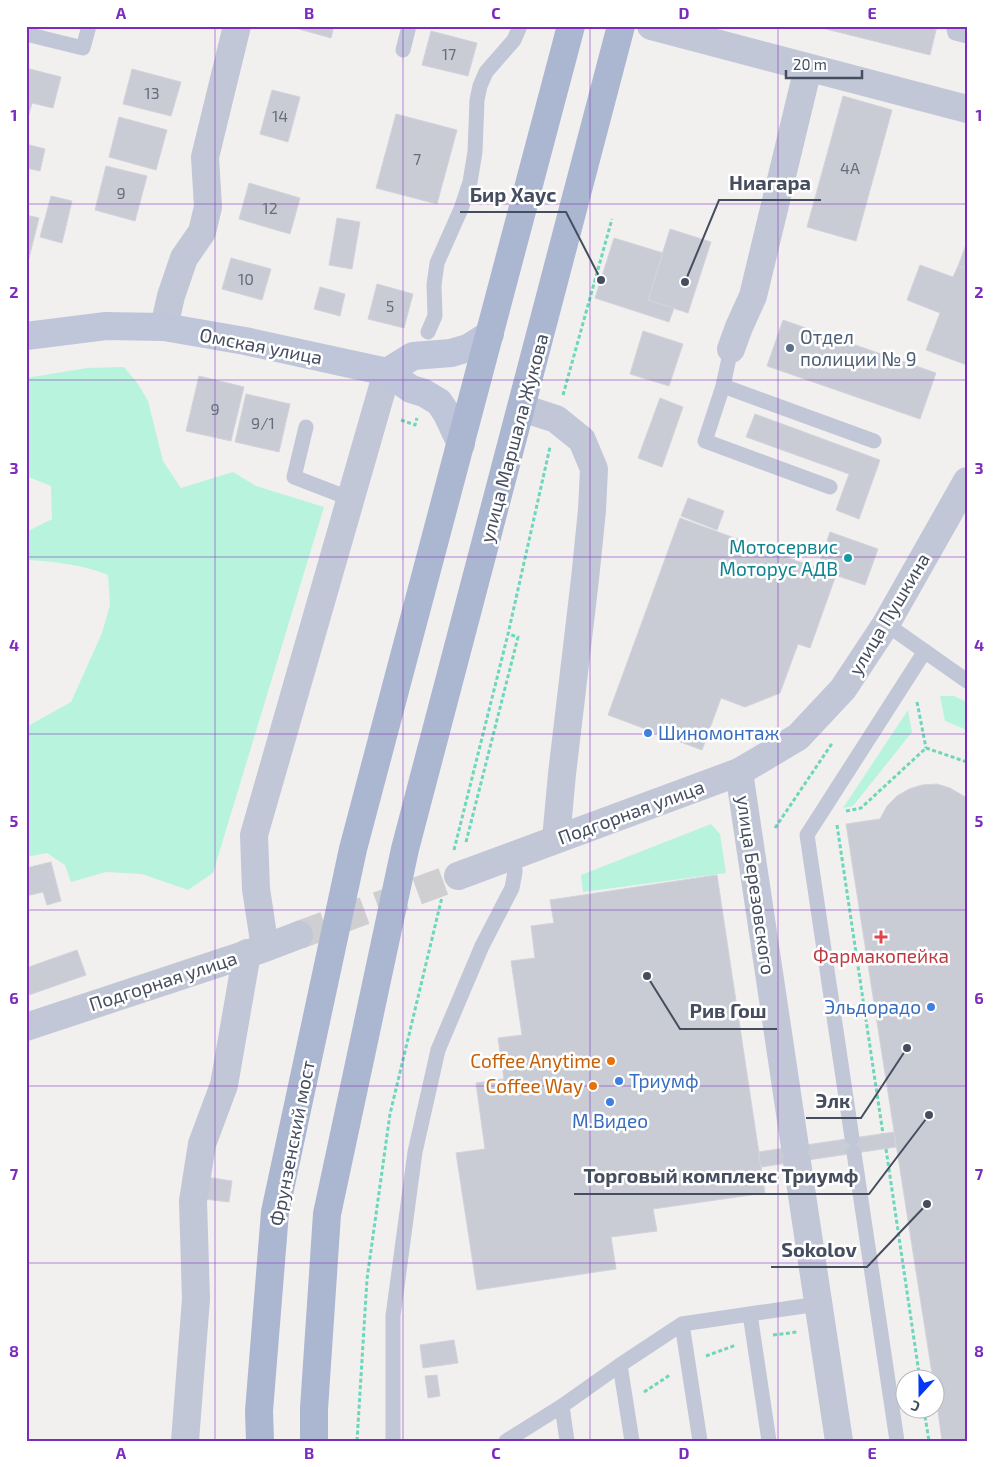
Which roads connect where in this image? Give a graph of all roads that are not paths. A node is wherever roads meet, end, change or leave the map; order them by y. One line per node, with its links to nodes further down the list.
1 (89, 26): 9 (lane)
2 (237, 26): 14 (street)
3 (409, 26): 11 (lane)
4 (520, 26): 15 (lane)
5 (571, 26): 16 (main road)
6 (621, 26): 21 (main road, улица Маршала Жукова)
7 (651, 26): 12 (street)
8 (953, 26): 10 (lane)
9 (26, 34)
10 (967, 36)
11 (403, 50)
12 (808, 68): 13 (street); 18 (street)
13 (967, 109)
14 (164, 327): 17 (main road, Омская улица); 19 (main road, Омская улица)
15 (428, 332)
16 (490, 334): 19 (main road); 24 (main road)
17 (26, 336)
18 (731, 349): 20 (lane)
19 (387, 372): 24 (main road, Омская улица); 27 (street)
20 (723, 386): 23 (lane); 26 (lane)
21 (522, 408): 33 (street); 46 (main road, улица Маршала Жукова)
22 (306, 427): 27 (lane)
23 (874, 441)
24 (461, 444): 45 (main road, Фрунзенский мост)
25 (967, 481): 28 (street, улица Пушкина)
26 (830, 487)
27 (351, 499): 37 (street)
28 (886, 624): 29 (lane); 31 (street, улица Пушкина)
29 (925, 651): 30 (lane); 54 (lane)
30 (967, 681)
31 (798, 737): 32 (street, Подгорная улица)
32 (739, 772): 33 (street, Подгорная улица); 40 (street, улица Березовского)
33 (556, 839): 34 (street, Подгорная улица)
34 (514, 855): 35 (street, Подгорная улица); 47 (lane)
35 (456, 864)
36 (299, 935): 37 (street, Подгорная улица)
37 (256, 951): 38 (street, Подгорная улица); 44 (street)
38 (26, 1026)
39 (750, 1314): 40 (lane); 41 (lane); 52 (lane)
40 (820, 1316): 53 (street, улица Березовского)
41 (682, 1324): 42 (lane); 51 (lane)
42 (620, 1364): 43 (lane); 50 (lane)
43 (562, 1406): 48 (lane); 49 (lane)
44 (186, 1441)
45 (260, 1441)
46 (314, 1441)
47 (393, 1441)
48 (506, 1441)
49 (567, 1441)
50 (632, 1441)
51 (700, 1441)
52 (769, 1441)
53 (839, 1441)
54 (897, 1441)

